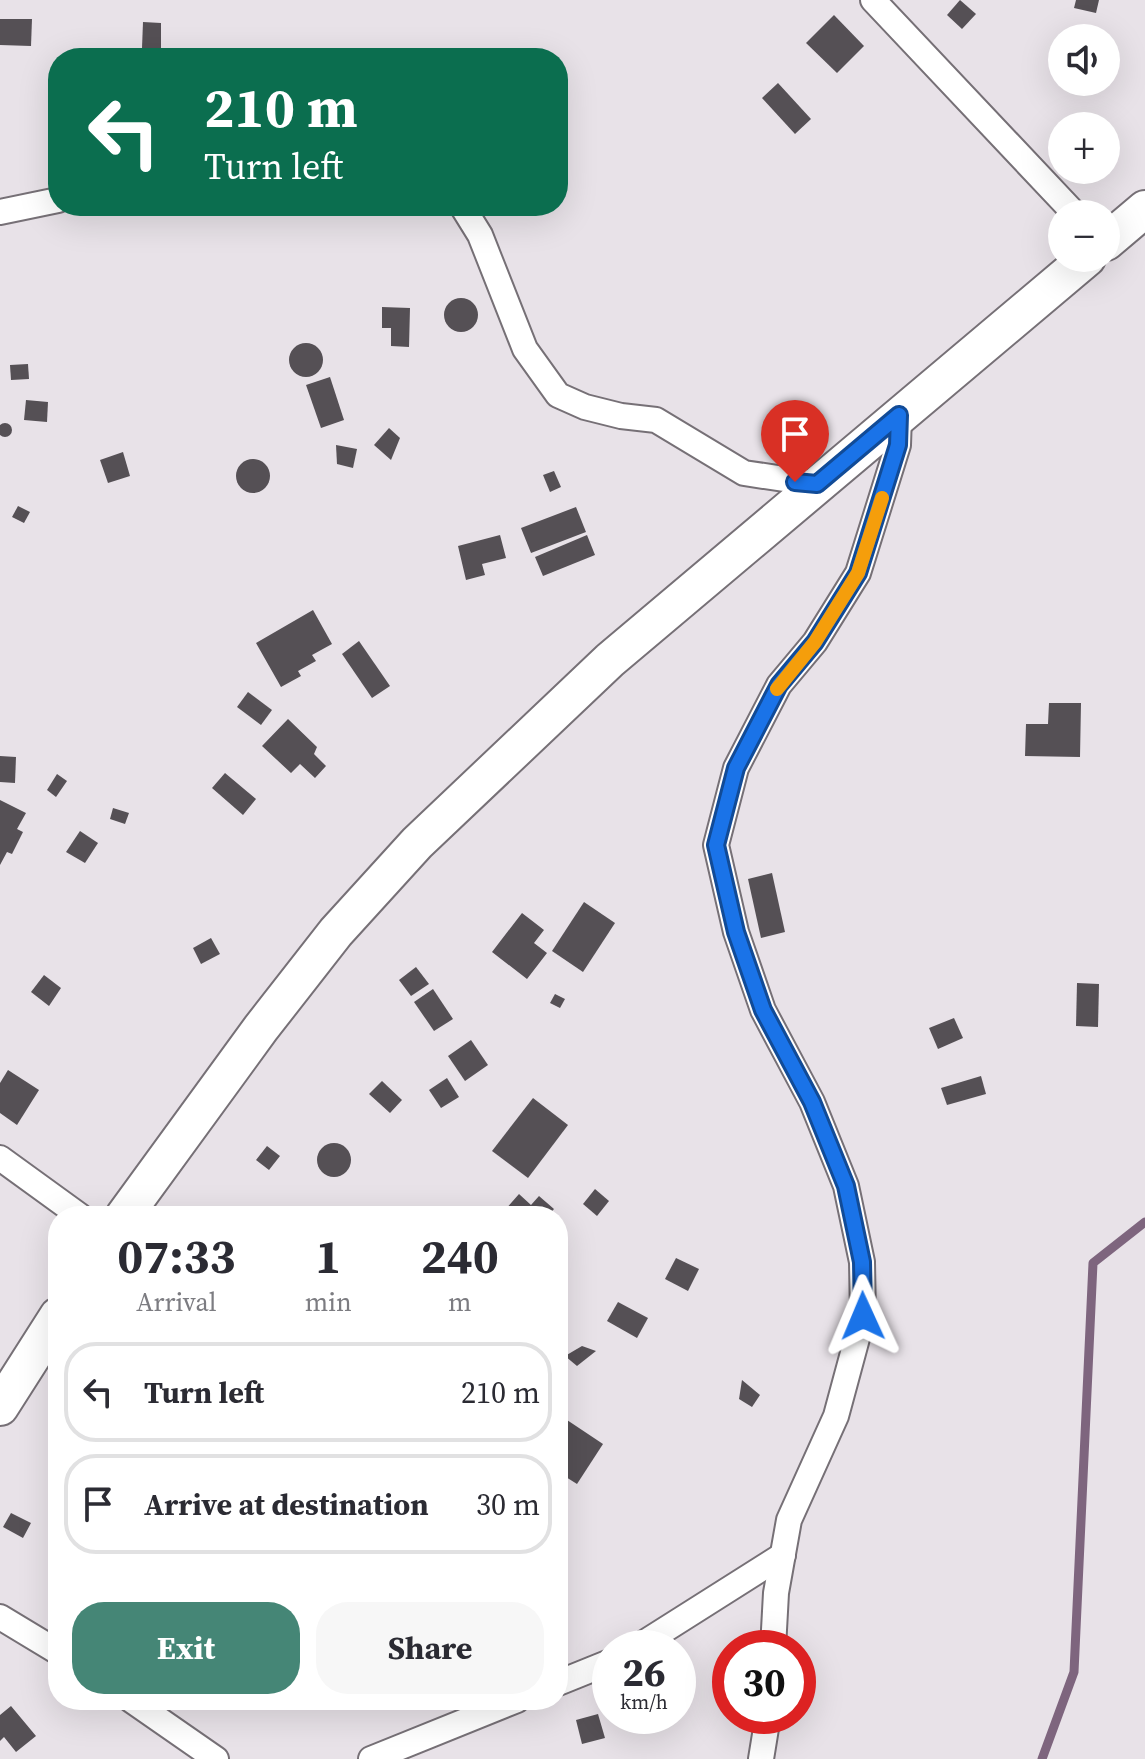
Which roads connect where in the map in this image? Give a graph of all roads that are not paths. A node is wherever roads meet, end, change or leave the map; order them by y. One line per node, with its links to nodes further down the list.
1 (873, 0): 2 (street)
2 (1062, 200)
3 (48, 202): 5 (street)
4 (1145, 209): 7 (street)
5 (0, 212)
6 (468, 216): 10 (street)
7 (1120, 230)
8 (1070, 272): 9 (street)
9 (899, 415): 10 (street); 16 (street)
10 (817, 484): 13 (street)
11 (0, 1158): 12 (street)
12 (66, 1206)
13 (131, 1206)
14 (48, 1332): 15 (street)
15 (0, 1407)
16 (783, 1555): 18 (street); 19 (street)
17 (0, 1617): 20 (street)
18 (664, 1630)
19 (774, 1630)
20 (48, 1646)
21 (592, 1669): 22 (street)
22 (568, 1679)
23 (145, 1710): 26 (street)
24 (492, 1710): 27 (street)
25 (765, 1734): 28 (street)
26 (216, 1759)
27 (371, 1759)
28 (761, 1759)

